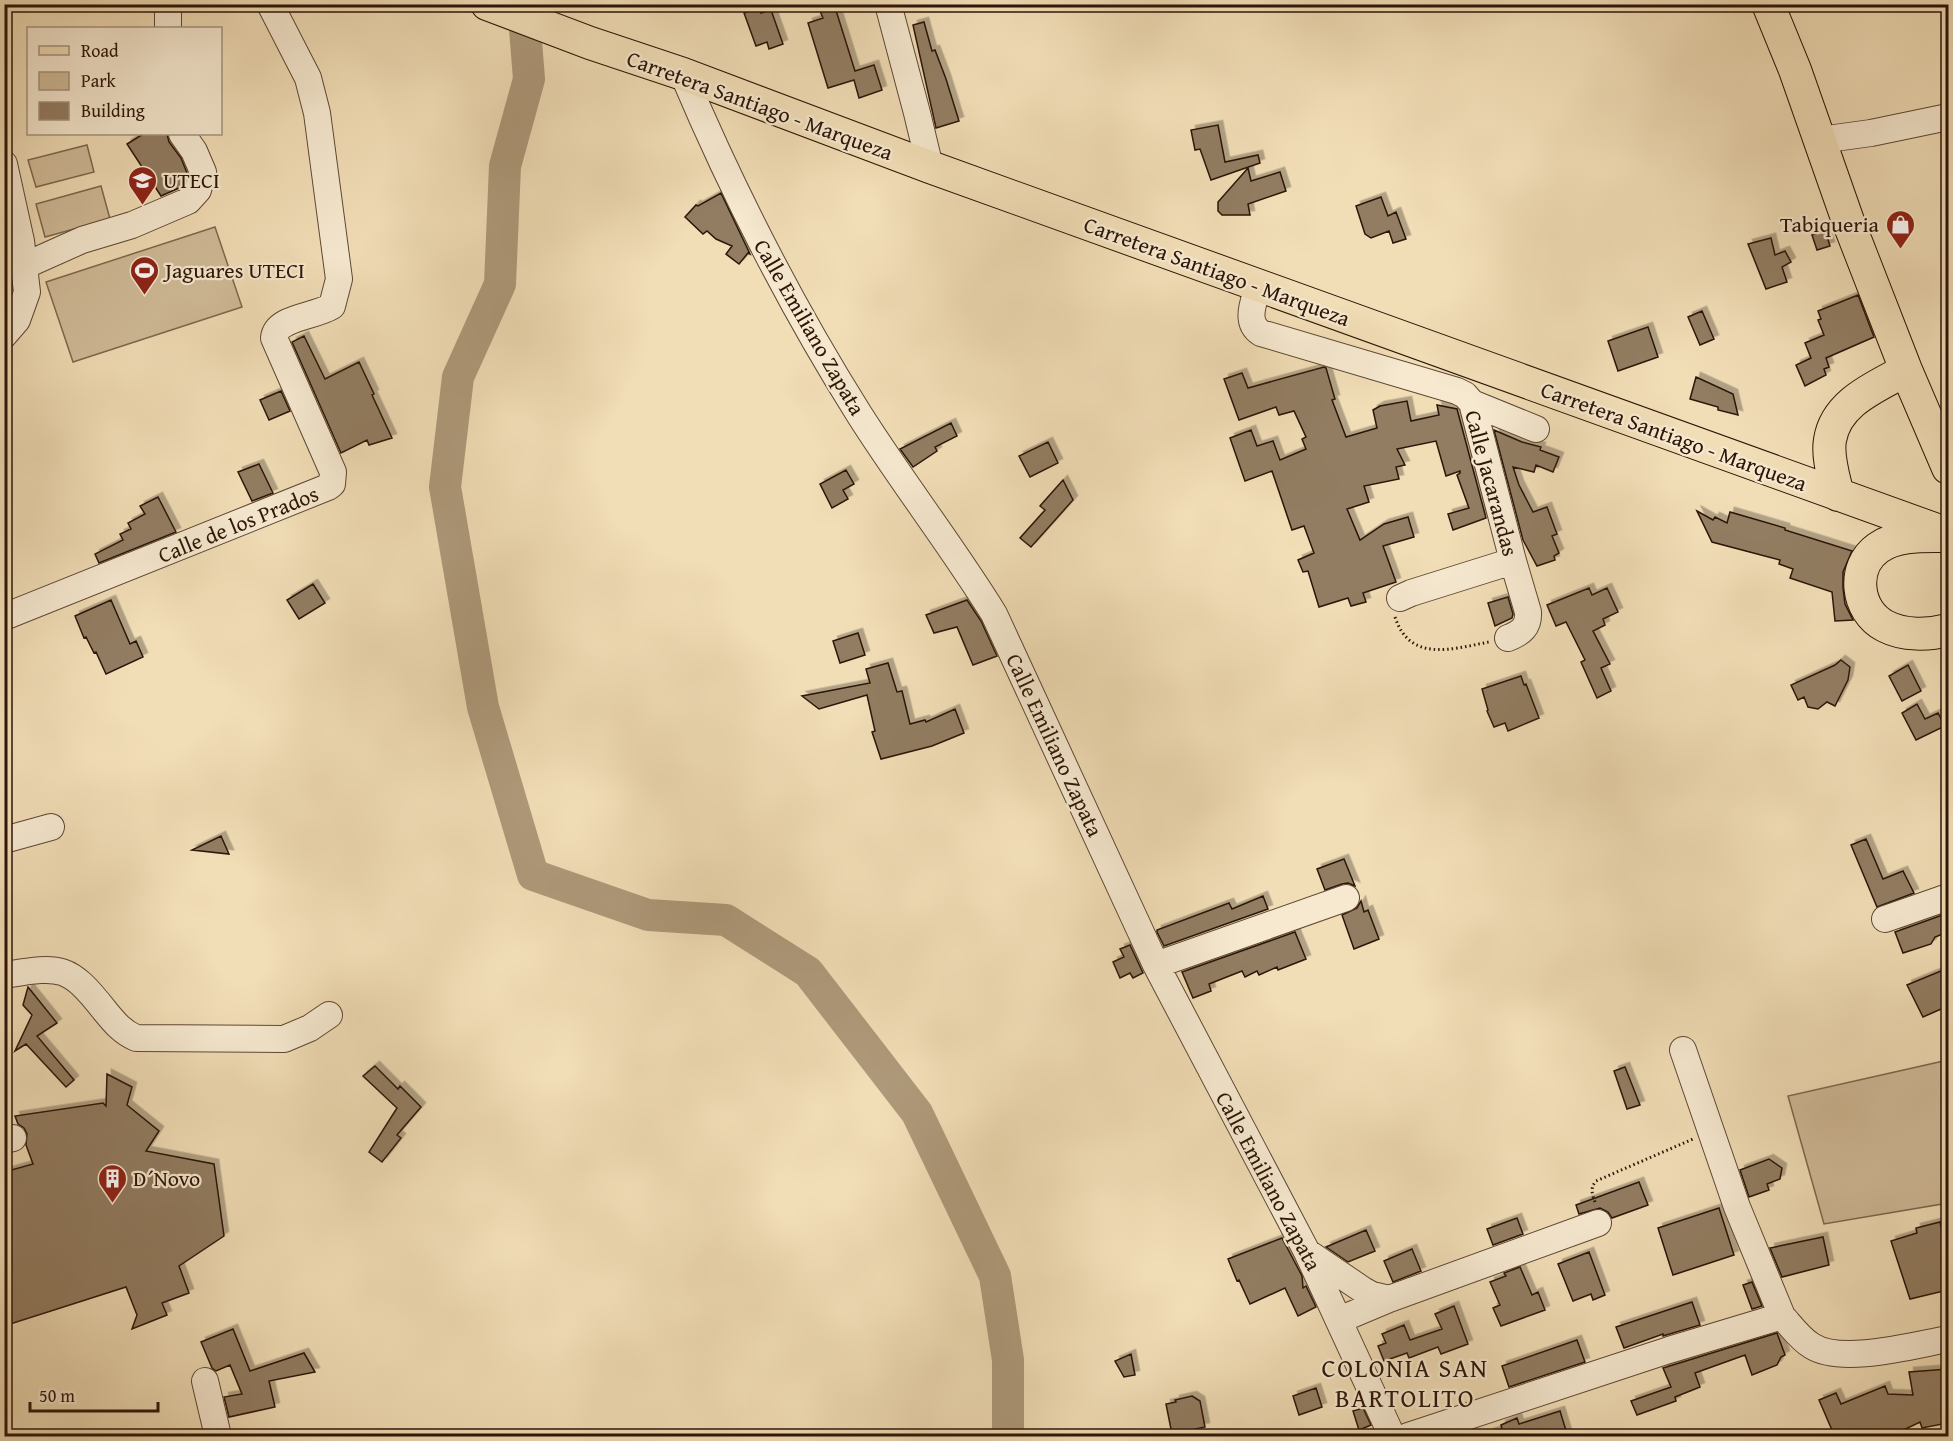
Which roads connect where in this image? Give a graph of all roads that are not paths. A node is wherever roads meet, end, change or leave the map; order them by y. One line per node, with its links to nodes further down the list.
1 (168, 4): 6 (street)
2 (270, 4): 24 (street, Calle de los Prados)
3 (487, 4): 7 (main road, Carretera Santiago - Marqueza)
4 (888, 4): 12 (street)
5 (1768, 4): 10 (main road)
6 (168, 27)
7 (683, 74): 12 (main road, Carretera Santiago - Marqueza); 32 (street, Calle Emiliano Zapata)
8 (1948, 117): 10 (street)
9 (183, 135): 13 (street)
10 (1820, 140): 16 (main road)
11 (4, 164): 13 (street)
12 (930, 167): 14 (main road, Carretera Santiago - Marqueza)
13 (24, 266): 15 (street)
14 (1258, 286): 17 (street, Calle Jacarandas); 20 (main road, Carretera Santiago - Marqueza)
15 (4, 335)
16 (1906, 370): 19 (main road); 20 (main road)
17 (1472, 403): 18 (street); 22 (street, Calle Jacarandas)
18 (1536, 429)
19 (1948, 468)
20 (1838, 495): 21 (main road, Carretera Santiago - Marqueza)
21 (1948, 535): 25 (main road)
22 (1513, 561): 23 (street); 26 (street, Calle Jacarandas)
23 (1400, 598)
24 (4, 617)
25 (1948, 630)
26 (1508, 639)
27 (51, 827): 28 (street)
28 (4, 840)
29 (1948, 897): 31 (street)
30 (1346, 898): 32 (street)
31 (1885, 920)
32 (1156, 965): 37 (street, Calle Emiliano Zapata)
33 (4, 975): 34 (street)
34 (329, 1015)
35 (1683, 1050): 39 (street)
36 (1598, 1223): 38 (street)
37 (1307, 1252): 38 (street); 40 (street, Calle Emiliano Zapata)
38 (1389, 1299): 40 (street)
39 (1782, 1316): 41 (street); 45 (street)
40 (1339, 1320): 44 (street, Calle Emiliano Zapata)
41 (1948, 1339)
42 (205, 1381): 43 (street)
43 (218, 1437)
44 (1392, 1437)
45 (1408, 1437)

